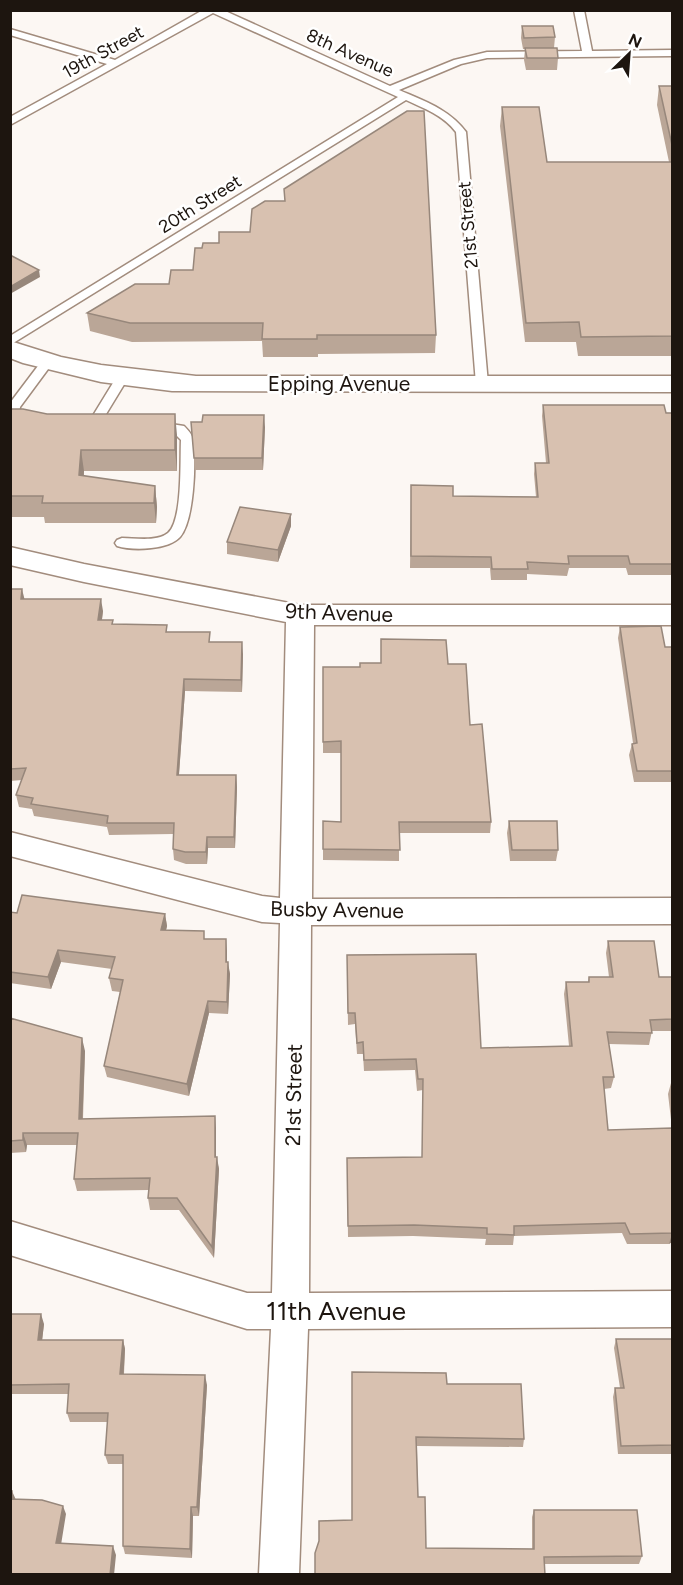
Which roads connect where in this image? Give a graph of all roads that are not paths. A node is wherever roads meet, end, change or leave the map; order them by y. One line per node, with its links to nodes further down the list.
1 (212, 10): 6 (lane, 19th Street); 7 (lane, 8th Avenue)
2 (579, 10): 5 (lane)
3 (10, 32): 6 (lane)
4 (672, 53): 5 (lane)
5 (588, 54): 7 (lane)
6 (116, 63): 9 (lane, 19th Street)
7 (391, 89): 8 (lane, 8th Avenue)
8 (406, 96): 10 (lane, 20th Street); 14 (lane, 21st Street)
9 (10, 122)
10 (10, 341)
11 (10, 349): 12 (street, Epping Avenue)
12 (48, 361): 13 (street, Epping Avenue); 16 (lane)
13 (122, 378): 14 (street, Epping Avenue); 17 (lane)
14 (482, 384): 15 (street, Epping Avenue)
15 (672, 384)
16 (36, 424)
17 (115, 426)
18 (150, 426): 19 (lane)
19 (122, 543)
20 (10, 556): 21 (street, 9th Avenue)
21 (300, 615): 22 (street, 9th Avenue); 25 (street, 21st Street)
22 (672, 615)
23 (10, 844): 25 (street, Busby Avenue)
24 (672, 911): 25 (street, Busby Avenue)
25 (297, 912): 28 (street, 21st Street)
26 (10, 1238): 28 (street, 11th Avenue)
27 (672, 1309): 28 (street, 11th Avenue)
28 (290, 1312): 29 (street, 21st Street)
29 (279, 1575)

